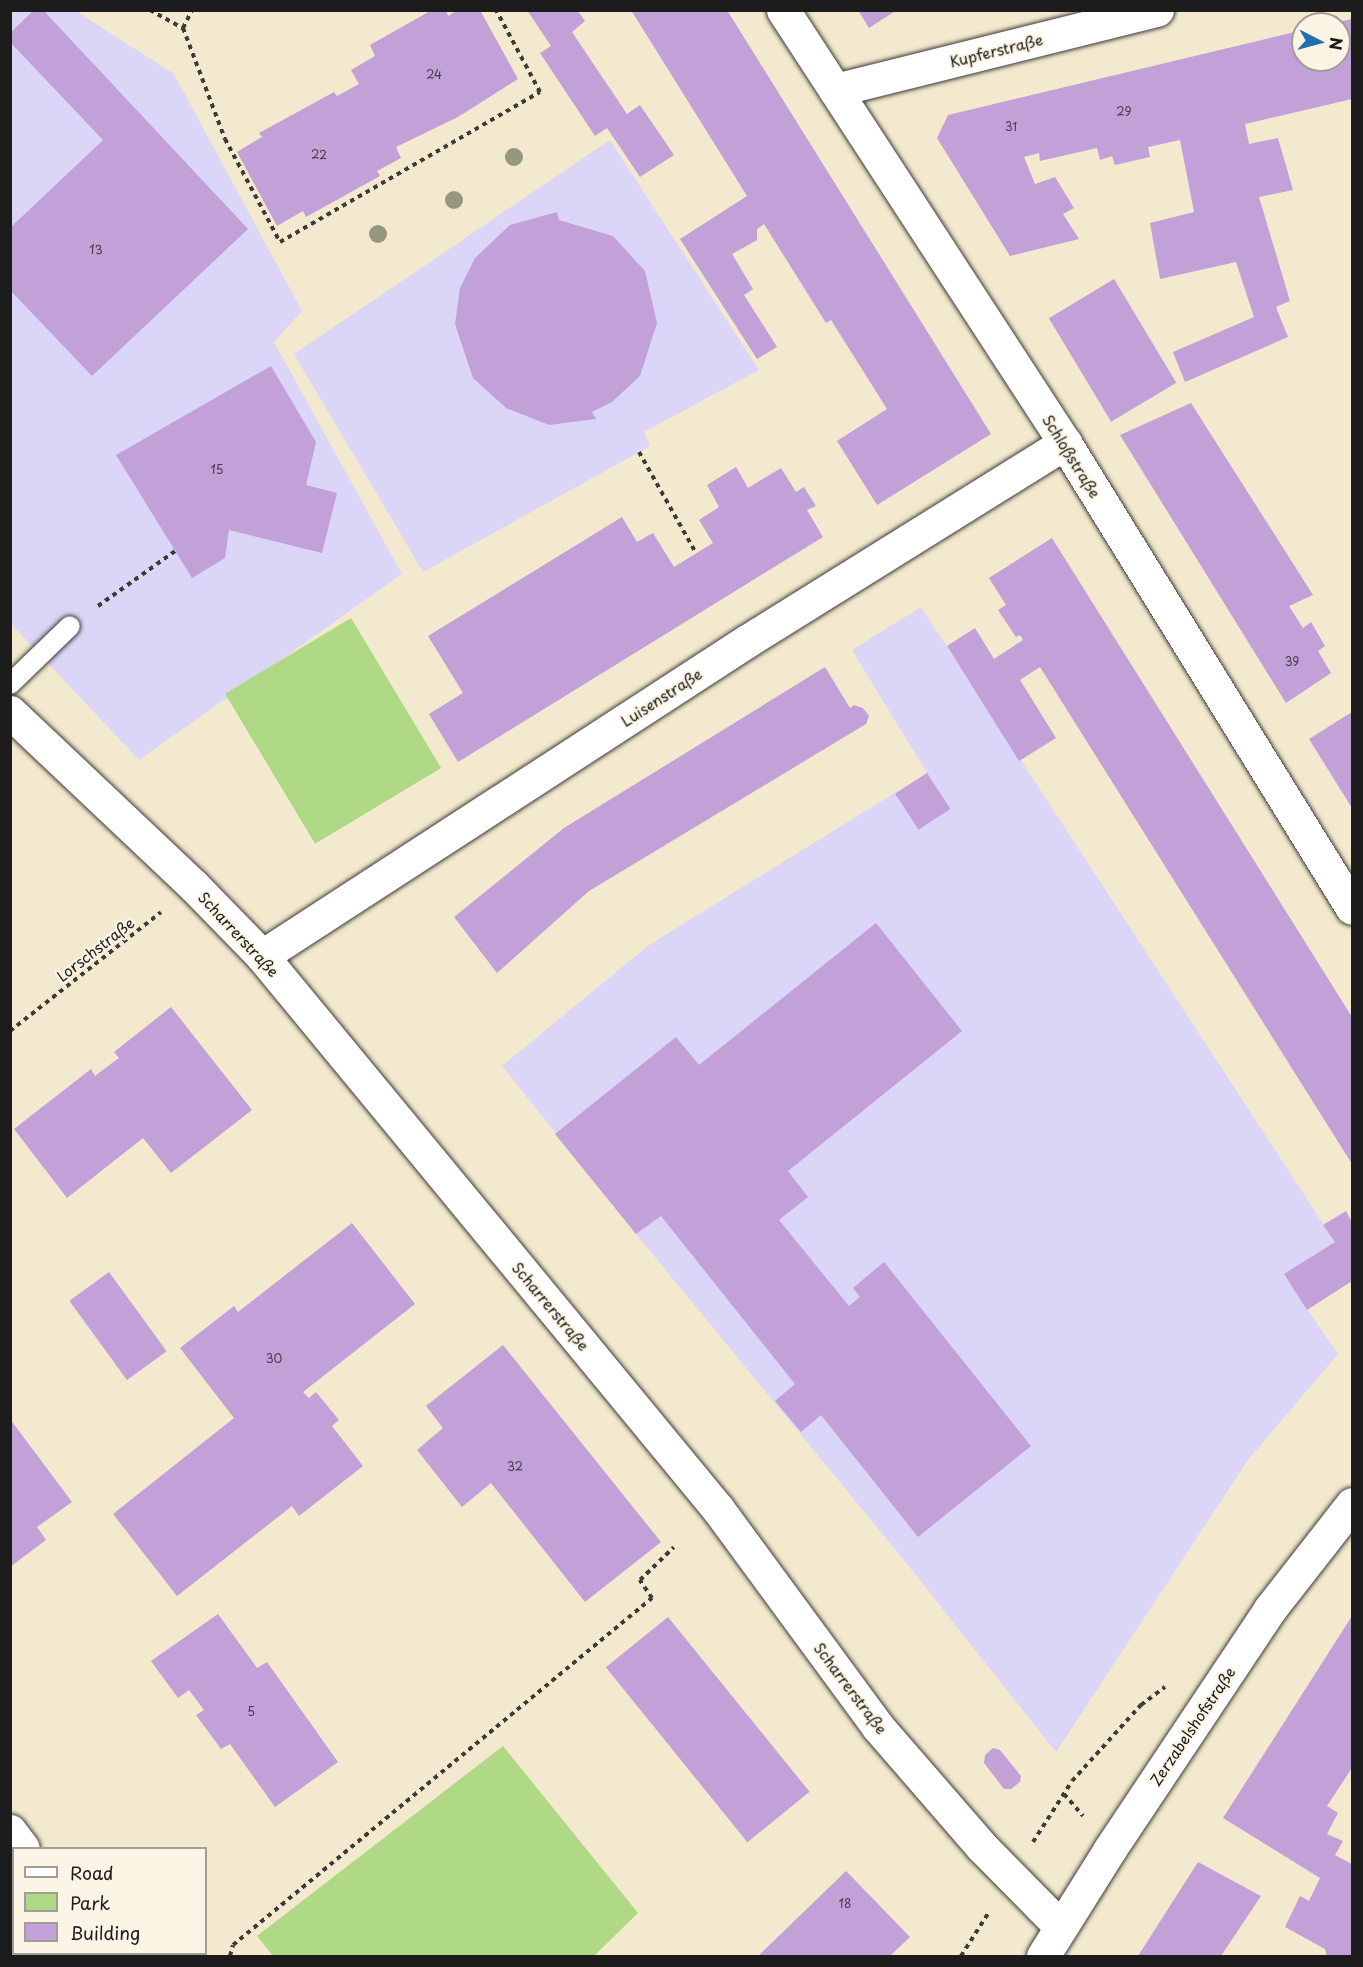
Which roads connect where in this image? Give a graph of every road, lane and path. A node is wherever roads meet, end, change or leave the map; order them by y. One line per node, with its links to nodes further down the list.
1 (150, 10): 6 (path)
2 (192, 10): 6 (path)
3 (496, 10): 6 (path)
4 (783, 10): 7 (street, Schloßstraße)
5 (1157, 10): 7 (street, Kupferstraße)
6 (183, 28)
7 (835, 90): 8 (street, Schloßstraße)
8 (1065, 444): 16 (street, Schloßstraße); 17 (street, Luisenstraße)
9 (639, 453): 11 (path)
10 (175, 550): 12 (path)
11 (696, 553)
12 (70, 626): 13 (lane)
13 (10, 684)
14 (10, 712): 15 (street, Scharrerstraße)
15 (194, 886): 17 (street, Scharrerstraße); 18 (path, Lorschstraße)
16 (1353, 908)
17 (262, 956): 24 (street, Scharrerstraße)
18 (10, 1031)
19 (1353, 1504): 25 (street, Zerzabelshofstraße)
20 (674, 1547): 26 (path)
21 (1168, 1684): 24 (path)
22 (10, 1831): 23 (street)
23 (22, 1847)
24 (1012, 1876): 25 (street, Scharrerstraße); 27 (path)
25 (1061, 1927): 28 (street, Zerzabelshofstraße)
26 (230, 1956)
27 (962, 1956)
28 (1043, 1956)

